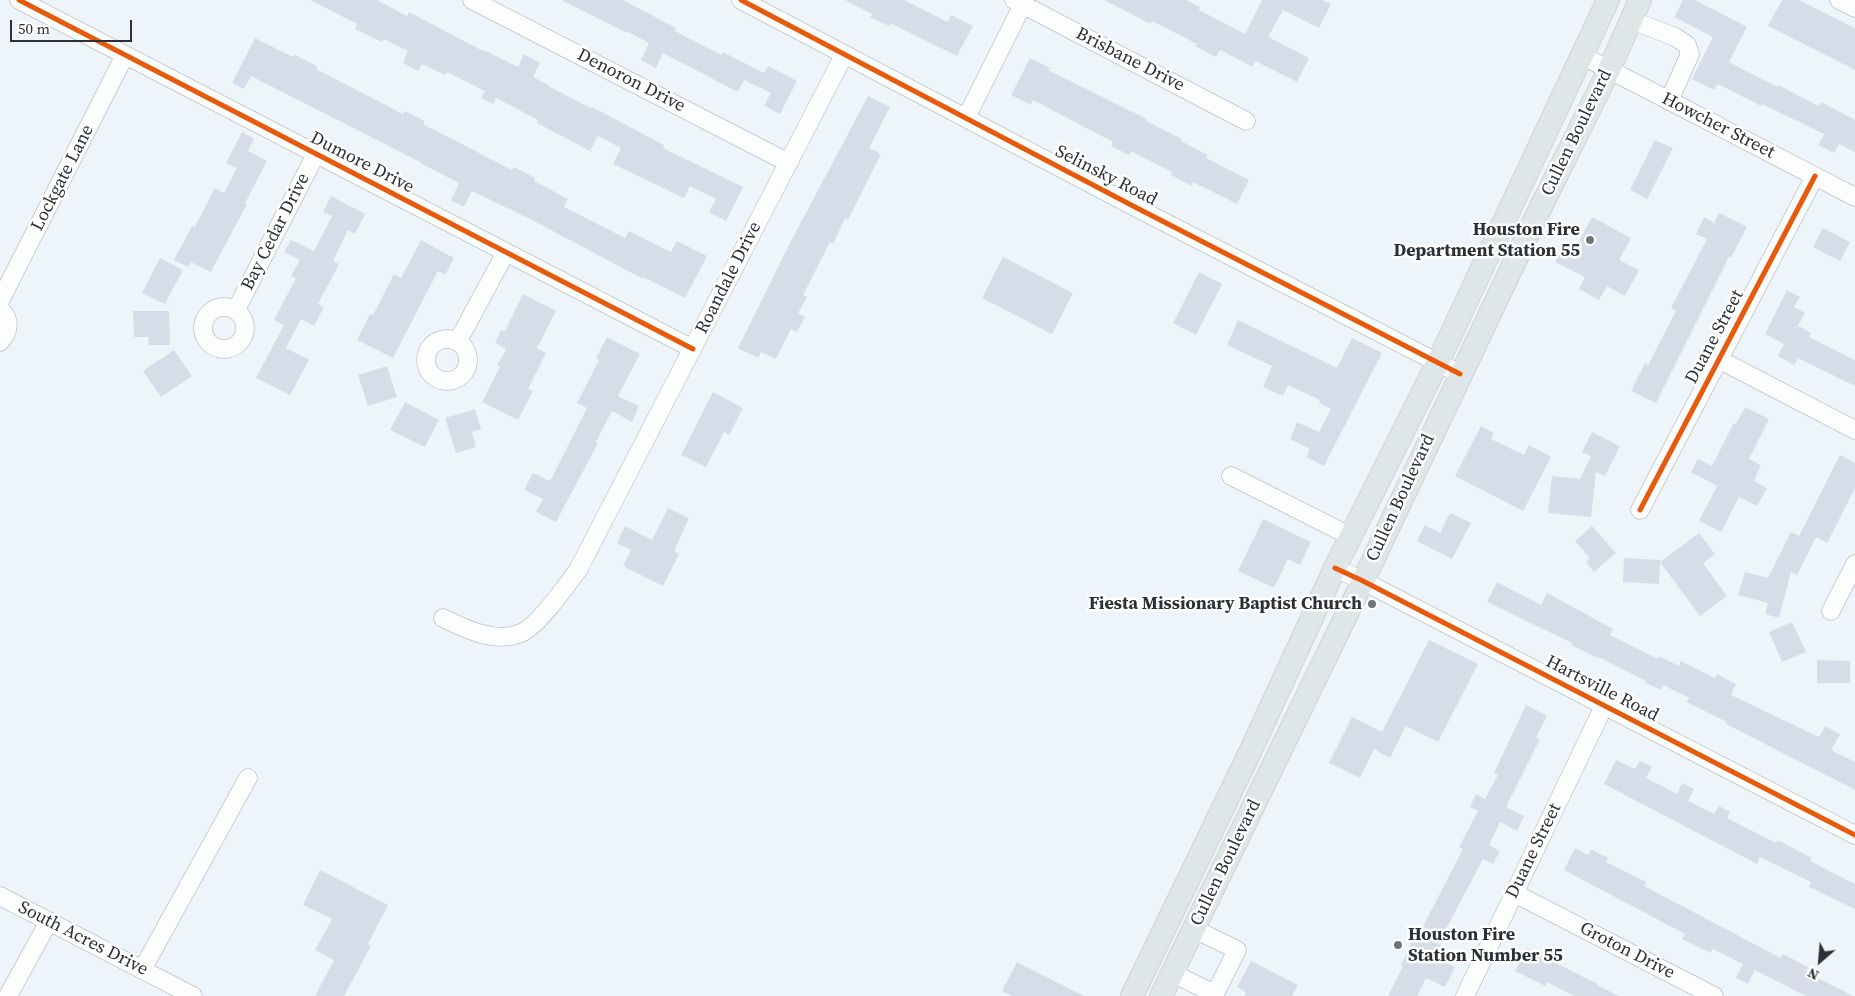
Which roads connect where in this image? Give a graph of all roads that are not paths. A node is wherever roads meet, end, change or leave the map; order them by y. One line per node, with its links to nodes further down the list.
1 (19, 0): 9 (street, Dumore Drive)
2 (472, 0): 17 (street, Denoron Drive)
3 (741, 0): 10 (street, Selinsky Road)
4 (1608, 0): 11 (main road, Cullen Boulevard)
5 (1839, 0): 7 (street)
6 (1021, 2): 14 (street); 15 (street, Brisbane Drive)
7 (1855, 8)
8 (1635, 10): 12 (main road, Cullen Boulevard); 13 (street)
9 (125, 55): 16 (street, Dumore Drive); 23 (street, Lockgate Lane)
10 (844, 55): 14 (street, Selinsky Road); 17 (street, Roandale Drive)
11 (1581, 55): 12 (street, Howcher Street); 20 (main road, Cullen Boulevard)
12 (1609, 70): 13 (street, Howcher Street); 21 (main road, Cullen Boulevard)
13 (1669, 101): 18 (street, Howcher Street)
14 (966, 118): 30 (street, Selinsky Road)
15 (1246, 121)
16 (316, 154): 22 (street, Dumore Drive); 25 (street, Bay Cedar Drive)
17 (789, 163): 28 (street, Roandale Drive)
18 (1815, 176): 19 (street, Howcher Street); 29 (street, Duane Street)
19 (1855, 197)
20 (1511, 206): 21 (main road); 30 (main road, Cullen Boulevard)
21 (1535, 219): 31 (main road, Cullen Boulevard)
22 (506, 252): 26 (street); 28 (street, Dumore Drive)
23 (0, 301)
24 (0, 309): 27 (street)
25 (236, 310)
26 (458, 341)
27 (0, 342)
28 (693, 350): 40 (street, Roandale Drive)
29 (1718, 359): 32 (street); 34 (street, Duane Street)
30 (1438, 362): 31 (street, Selinsky Road); 35 (main road, Cullen Boulevard)
31 (1460, 374): 38 (main road, Cullen Boulevard)
32 (1855, 430)
33 (1231, 476): 35 (street)
34 (1640, 510)
35 (1352, 537): 37 (main road, Cullen Boulevard)
36 (1855, 564): 39 (street)
37 (1336, 568): 38 (street, Hartsville Road); 42 (main road, Cullen Boulevard)
38 (1363, 580): 41 (street, Hartsville Road); 43 (main road, Cullen Boulevard)
39 (1831, 611)
40 (443, 618)
41 (1604, 706): 45 (street, Hartsville Road); 46 (street, Duane Street)
42 (1251, 750): 43 (main road); 49 (main road, Cullen Boulevard)
43 (1275, 763): 50 (main road, Cullen Boulevard)
44 (248, 778): 51 (street)
45 (1855, 836)
46 (1514, 893): 57 (street, Duane Street); 58 (street, Groton Drive)
47 (0, 896): 48 (street, South Acres Drive)
48 (49, 921): 51 (street, South Acres Drive); 53 (street)
49 (1165, 927): 50 (main road); 55 (main road, Cullen Boulevard)
50 (1191, 934): 52 (main road, Cullen Boulevard); 52 (street)
51 (142, 970): 54 (street, South Acres Drive)
52 (1172, 973): 56 (main road, Cullen Boulevard)
53 (8, 996)
54 (193, 996)
55 (1132, 996)
56 (1161, 996)
57 (1465, 996)
58 (1714, 996)

